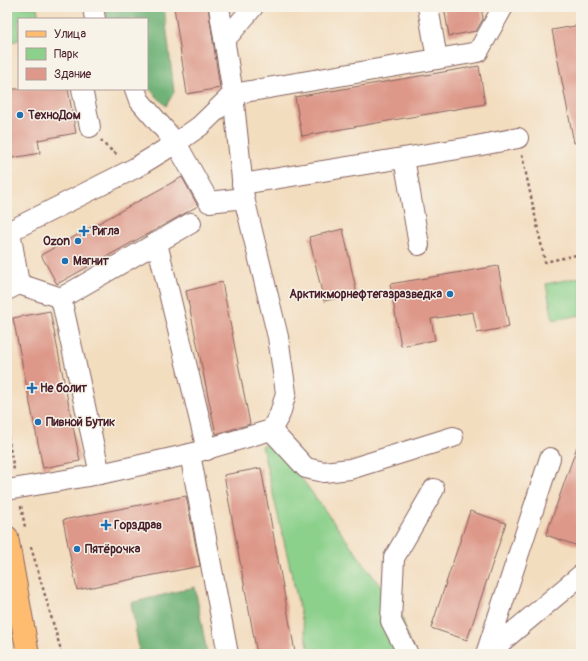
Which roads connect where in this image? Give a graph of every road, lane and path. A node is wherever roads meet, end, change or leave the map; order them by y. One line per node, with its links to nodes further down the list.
1 (93, 7): 6 (lane)
2 (219, 7): 7 (lane)
3 (253, 7): 7 (lane)
4 (428, 7): 8 (lane)
5 (503, 7): 8 (lane)
6 (95, 18)
7 (225, 40): 11 (lane)
8 (437, 59): 11 (lane)
9 (82, 90): 12 (lane)
10 (134, 90): 14 (lane)
11 (234, 94): 14 (lane); 16 (lane)
12 (90, 127)
13 (518, 138): 15 (lane); 20 (path)
14 (176, 142): 16 (lane); 21 (lane)
15 (404, 158): 16 (lane); 19 (lane)
16 (243, 191): 23 (lane)
17 (191, 223): 18 (lane)
18 (157, 243): 22 (lane); 26 (lane)
19 (419, 245)
20 (581, 254)
21 (13, 287): 22 (lane)
22 (61, 298): 28 (lane)
23 (271, 430): 25 (lane); 26 (lane)
24 (7, 431): 30 (path)
25 (453, 437)
26 (198, 452): 28 (lane); 36 (lane)
27 (550, 458): 38 (lane)
28 (100, 474): 30 (lane)
29 (434, 489): 37 (lane)
30 (12, 490): 31 (path)
31 (17, 535): 34 (main road)
32 (29, 540): 35 (path)
33 (581, 575): 38 (lane)
34 (28, 654)
35 (62, 654)
36 (228, 654)
37 (408, 654)
38 (487, 654)

